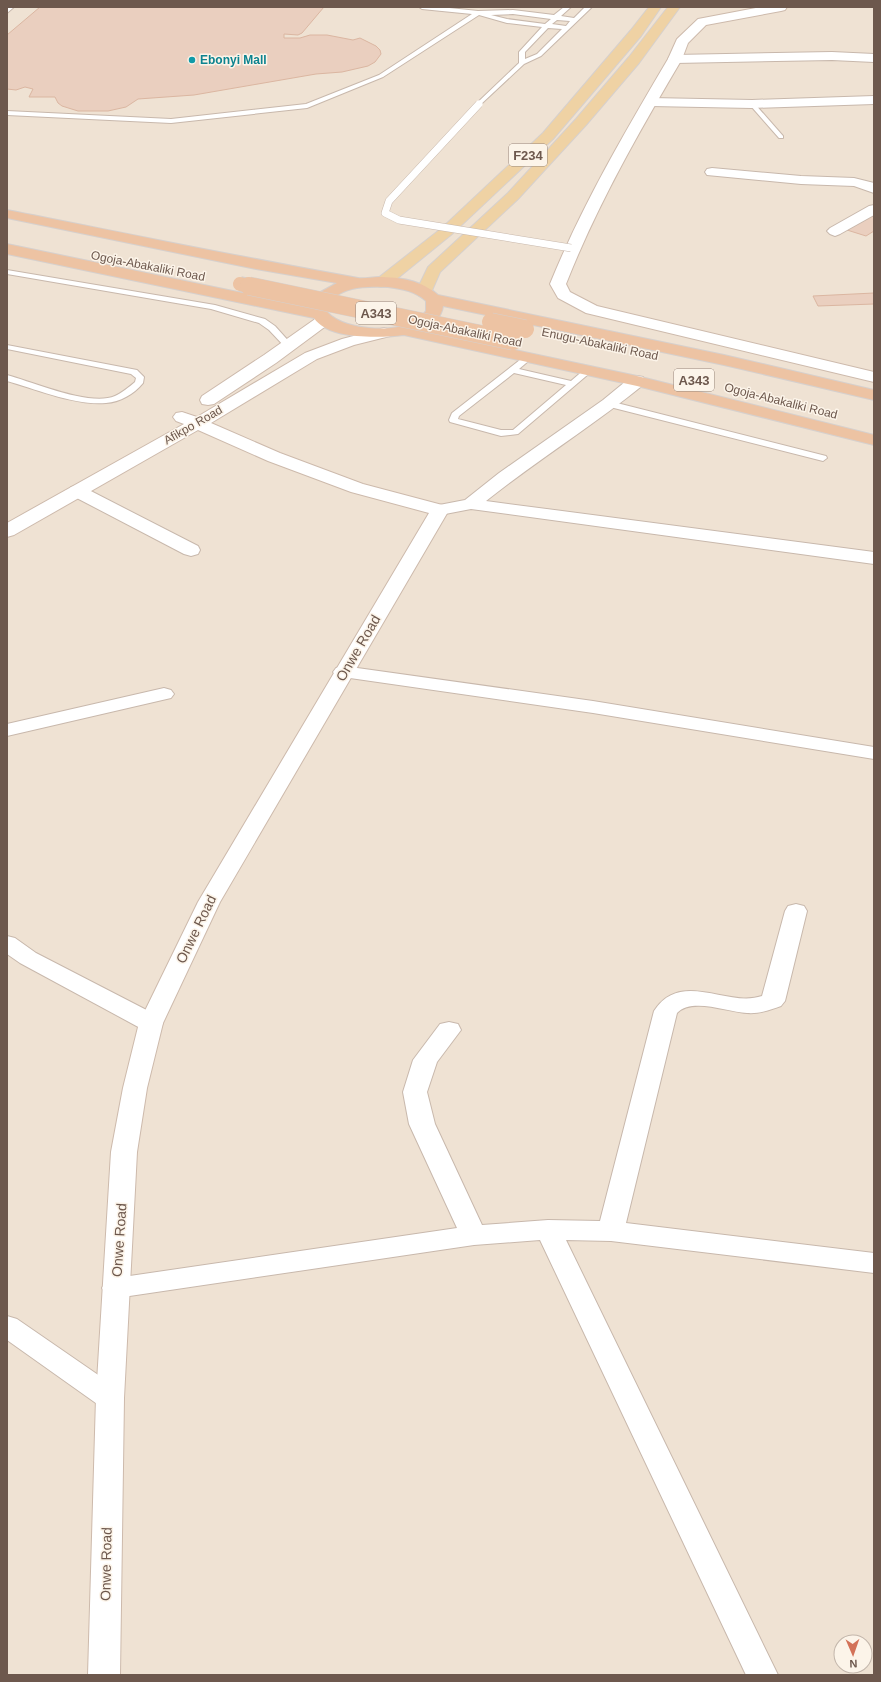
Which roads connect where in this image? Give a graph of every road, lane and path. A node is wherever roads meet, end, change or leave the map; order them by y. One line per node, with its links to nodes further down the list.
1 (11, 7): 9 (lane)
2 (422, 7): 10 (lane)
3 (446, 7): 10 (lane)
4 (568, 7): 12 (lane)
5 (589, 7): 13 (lane)
6 (655, 7): 26 (main road, F234)
7 (674, 7): 27 (main road, F234)
8 (781, 7): 17 (main road)
9 (7, 10)
10 (453, 11): 11 (lane)
11 (478, 13): 12 (lane); 14 (lane); 22 (lane)
12 (557, 17): 13 (lane); 14 (lane)
13 (575, 20): 15 (lane)
14 (546, 26): 15 (lane); 18 (lane)
15 (566, 28): 18 (lane)
16 (874, 58): 17 (main road)
17 (675, 59): 20 (main road)
18 (522, 63): 33 (lane, bridge)
19 (874, 100): 21 (main road)
20 (651, 102): 21 (main road); 33 (main road)
21 (752, 104): 23 (lane)
22 (7, 113)
23 (781, 137)
24 (712, 172): 25 (main road)
25 (874, 189)
26 (480, 200): 27 (main road); 37 (main road, F234)
27 (505, 204): 39 (main road, F234)
28 (874, 209): 31 (main road)
29 (7, 214): 38 (highway)
30 (7, 225): 36 (highway, Ogoja-Abakaliki Road / A343)
31 (835, 231)
32 (7, 237): 53 (highway, Ogoja-Abakaliki Road / A343, bridge)
33 (571, 248): 48 (main road)
34 (7, 249): 40 (highway)
35 (7, 272): 43 (lane)
36 (253, 274): 55 (highway, Enugu-Abakaliki Road / A343, bridge)
37 (381, 282): 38 (highway); 39 (highway)
38 (362, 283): 40 (highway)
39 (429, 296): 41 (highway); 52 (highway)
40 (321, 317): 42 (highway); 43 (main road, Afikpo Road)
41 (402, 330): 42 (highway); 45 (highway)
42 (384, 333): 56 (main road, Afikpo Road)
43 (289, 346): 56 (main road, Afikpo Road)
44 (7, 347): 49 (lane)
45 (528, 358): 46 (lane); 47 (highway)
46 (513, 370): 51 (lane); 51 (lane)
47 (588, 371): 50 (highway); 51 (lane)
48 (874, 377)
49 (7, 378)
50 (637, 381): 54 (main road); 57 (highway)
51 (573, 384)
52 (874, 395)
53 (791, 403)
54 (609, 404): 58 (lane); 60 (main road)
55 (874, 409)
56 (189, 420): 59 (main road, Afikpo Road); 61 (main road); 62 (main road, Afikpo Road)
57 (874, 440)
58 (823, 458)
59 (77, 491): 63 (main road, Afikpo Road); 64 (main road)
60 (471, 504): 61 (main road); 65 (main road)
61 (440, 510): 66 (main road, Onwe Road)
62 (7, 515)
63 (7, 531)
64 (192, 550)
65 (874, 558)
66 (343, 672): 69 (main road); 72 (main road, Onwe Road)
67 (164, 694): 68 (main road)
68 (7, 730)
69 (874, 753)
70 (796, 911): 75 (main road)
71 (7, 942): 72 (main road)
72 (150, 1023): 78 (main road, Onwe Road)
73 (449, 1030): 76 (main road)
74 (548, 1230): 75 (main road); 76 (main road); 82 (main road)
75 (611, 1231): 77 (main road)
76 (474, 1235): 78 (main road)
77 (874, 1263)
78 (116, 1288): 80 (main road, Onwe Road)
79 (7, 1326): 80 (main road)
80 (110, 1398): 81 (main road, Onwe Road)
81 (104, 1675)
82 (762, 1675)

